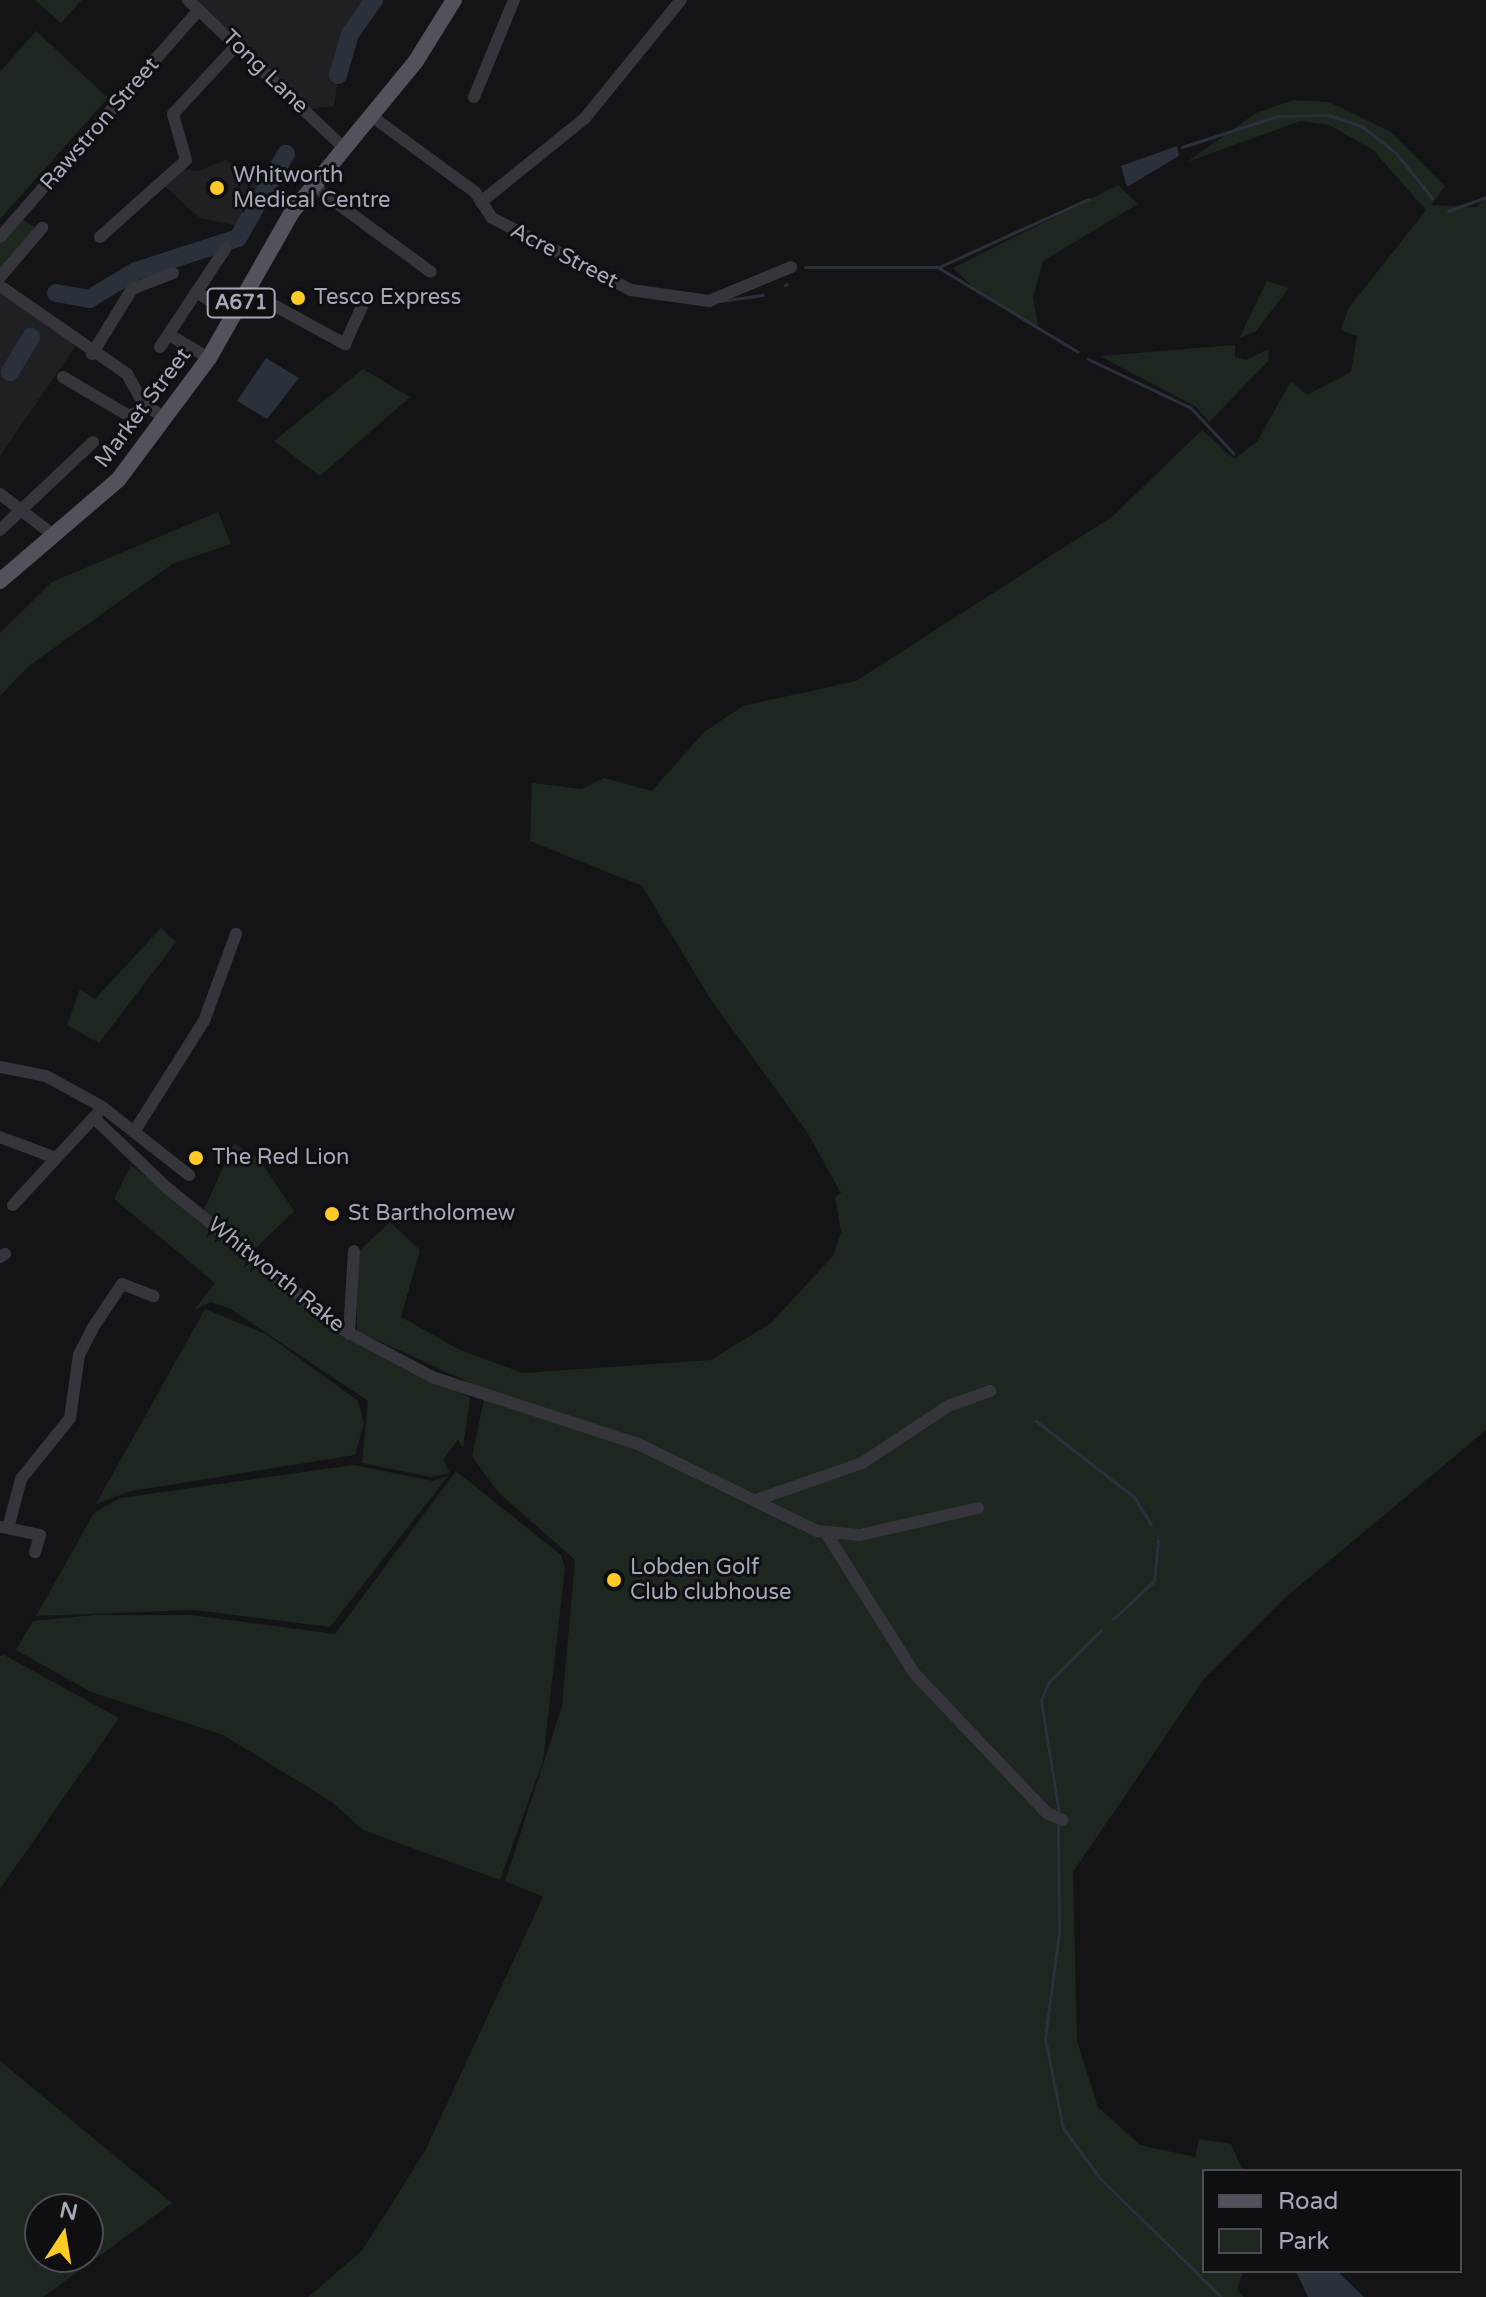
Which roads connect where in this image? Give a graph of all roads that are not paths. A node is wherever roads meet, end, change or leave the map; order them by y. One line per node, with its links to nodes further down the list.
1 (188, 0): 5 (street, Tong Lane)
2 (454, 0): 8 (main road, Market Street / A671)
3 (514, 0): 7 (street)
4 (681, 0): 11 (street)
5 (199, 10): 6 (street, Tong Lane); 14 (street, Rawstron Street)
6 (237, 45): 9 (street, Tong Lane); 13 (street)
7 (474, 97)
8 (370, 115): 9 (main road, Market Street / A671); 11 (street, Acre Street)
9 (341, 145): 10 (main road, Market Street / A671)
10 (312, 185): 17 (street); 21 (main road, Market Street / A671)
11 (481, 202): 16 (street, Acre Street)
12 (42, 228): 19 (street)
13 (108, 235)
14 (0, 237)
15 (225, 249): 22 (street)
16 (791, 267)
17 (431, 272)
18 (173, 273): 27 (street)
19 (0, 277)
20 (0, 286): 27 (street)
21 (248, 291): 23 (street); 24 (main road, Market Street / A671)
22 (196, 292): 24 (street); 25 (street)
23 (365, 300)
24 (235, 315): 28 (main road, Market Street / A671)
25 (171, 336): 26 (street); 28 (street)
26 (160, 347)
27 (92, 354): 30 (street)
28 (209, 358): 31 (main road, Market Street / A671)
29 (63, 377): 30 (street)
30 (147, 407): 31 (street)
31 (166, 419): 36 (main road, Market Street / A671)
32 (93, 442): 34 (street)
33 (0, 494): 34 (street)
34 (20, 509): 35 (street); 36 (street)
35 (0, 530)
36 (52, 534): 37 (main road, Market Street / A671)
37 (0, 581)
38 (236, 934): 41 (street)
39 (0, 1067): 40 (street)
40 (98, 1113): 41 (street); 43 (street); 48 (street, Whitworth Rake)
41 (134, 1132): 44 (street)
42 (0, 1137): 43 (street)
43 (53, 1157): 45 (street)
44 (189, 1175)
45 (13, 1205)
46 (354, 1251): 48 (street)
47 (154, 1296): 52 (street)
48 (349, 1334): 50 (street, Whitworth Rake)
49 (990, 1391): 50 (street)
50 (756, 1500): 53 (street, Whitworth Rake)
51 (978, 1508): 53 (street, Whitworth Rake)
52 (4, 1527): 54 (street)
53 (826, 1533): 55 (street)
54 (35, 1552)
55 (1063, 1820)

